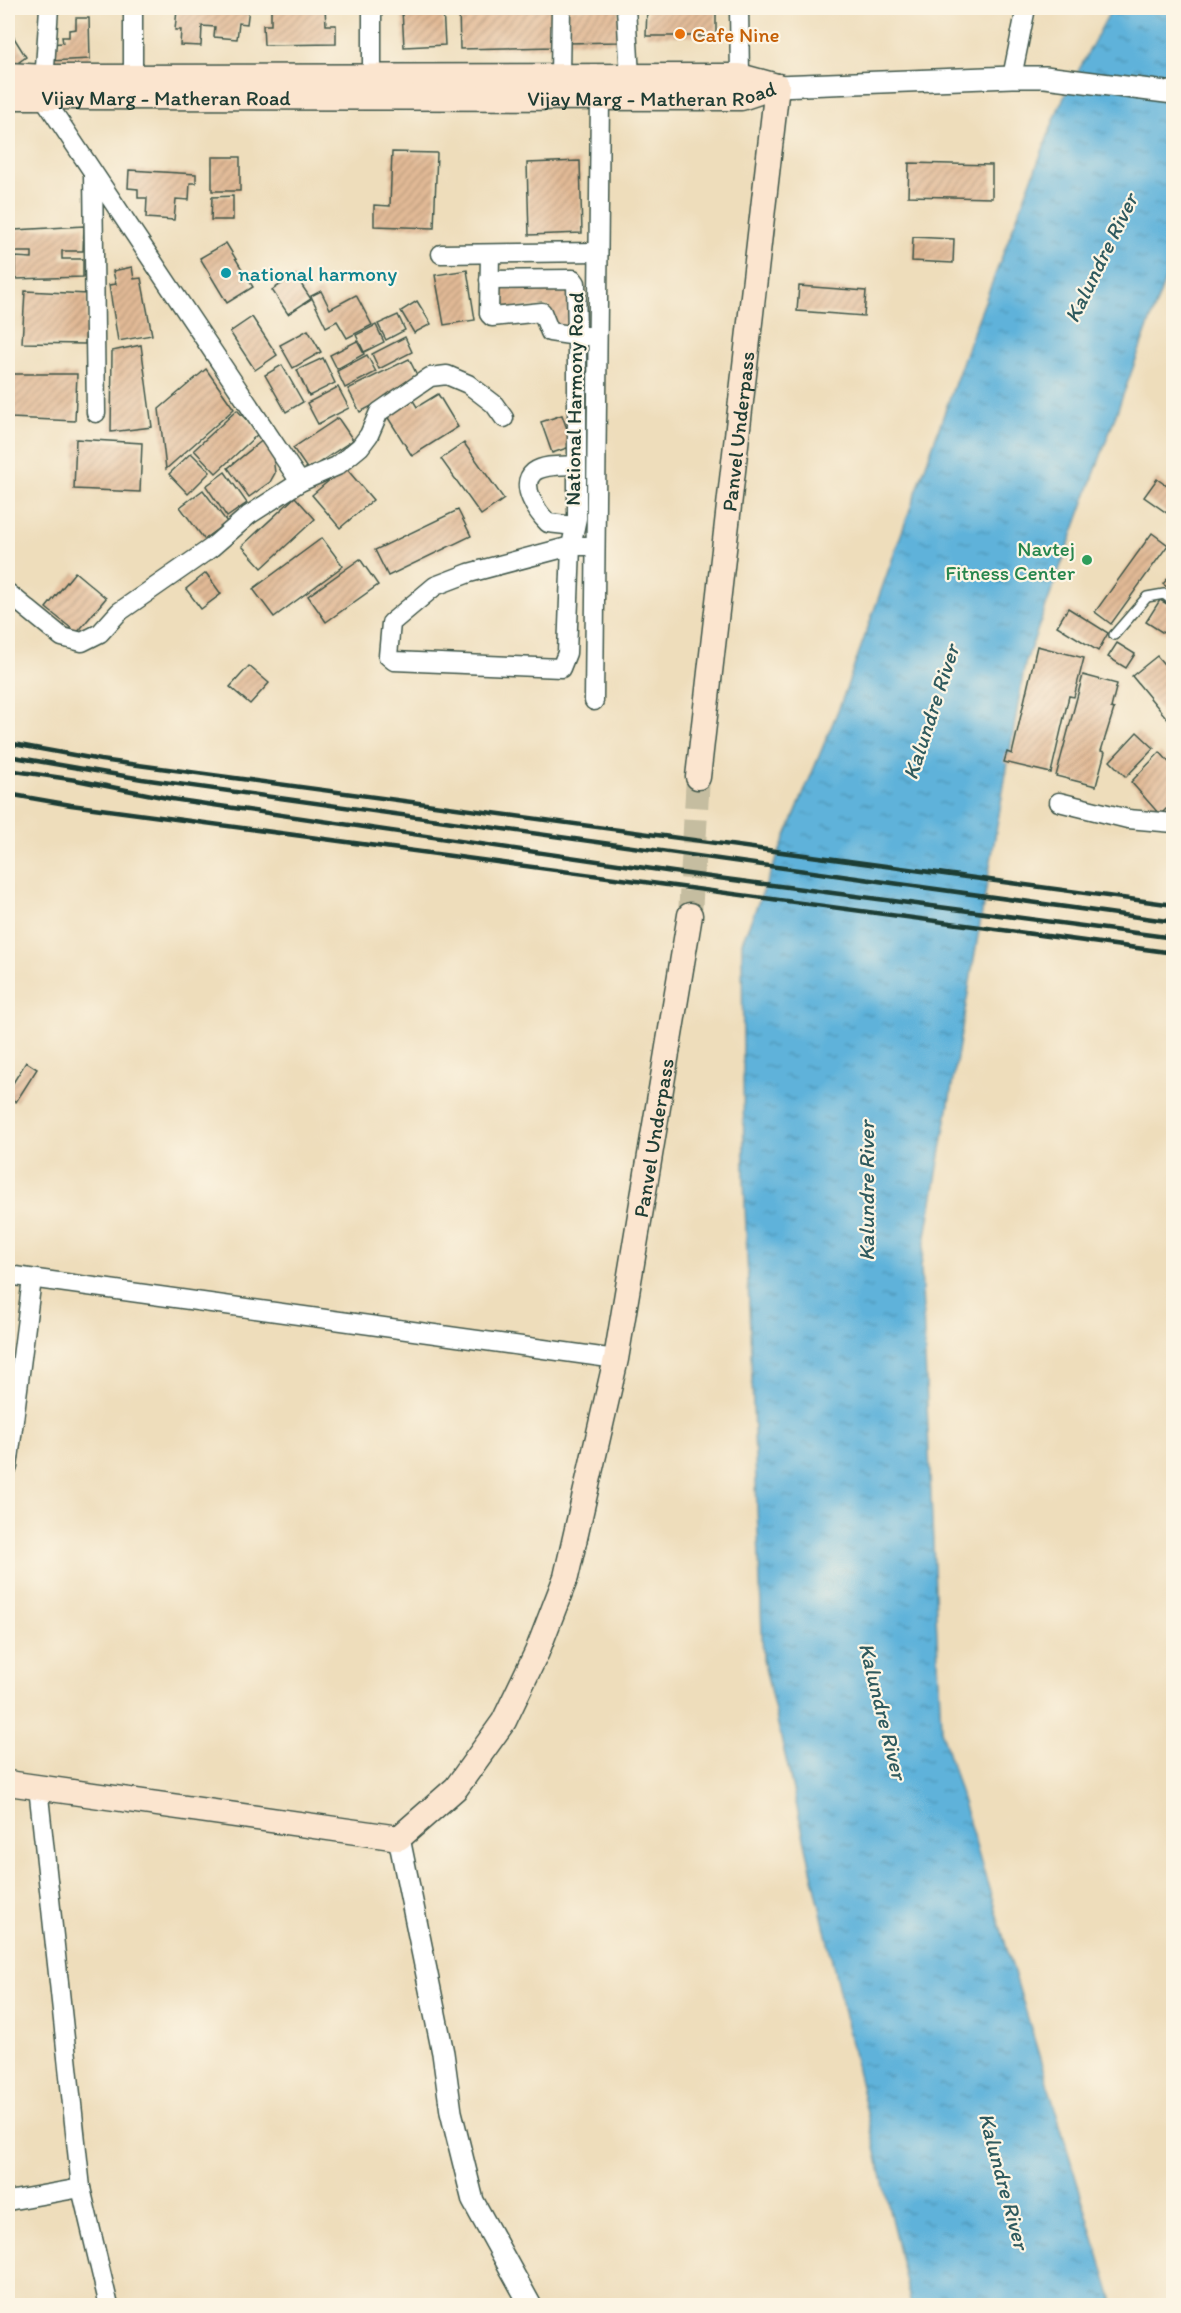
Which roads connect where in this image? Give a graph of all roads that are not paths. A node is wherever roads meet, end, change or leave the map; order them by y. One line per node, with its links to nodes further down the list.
1 (49, 8): 14 (street)
2 (133, 8): 11 (street)
3 (372, 8): 16 (street)
4 (561, 8): 8 (street)
5 (626, 8): 9 (street)
6 (739, 8): 10 (street)
7 (1026, 8): 12 (street)
8 (560, 76): 9 (main road, Vijay Marg - Matheran Road); 16 (main road, Vijay Marg - Matheran Road)
9 (630, 76): 10 (main road, Vijay Marg - Matheran Road)
10 (740, 76): 13 (main road, Vijay Marg - Matheran Road)
11 (134, 77): 14 (main road, Vijay Marg - Matheran Road); 15 (main road, Vijay Marg - Matheran Road)
12 (1012, 77): 13 (street); 17 (street)
13 (777, 86): 18 (main road, Vijay Marg - Matheran Road); 39 (main road, Panvel Underpass)
14 (22, 87): 15 (main road, Vijay Marg - Matheran Road); 19 (street)
15 (197, 87): 16 (main road, Vijay Marg - Matheran Road)
16 (372, 87): 18 (main road, Vijay Marg - Matheran Road)
17 (1173, 93)
18 (600, 98): 20 (street, National Harmony Road)
19 (93, 173): 26 (street); 29 (street)
20 (598, 252): 22 (street); 25 (street, National Harmony Road)
21 (441, 254): 22 (street)
22 (490, 254): 23 (street)
23 (489, 280): 24 (street); 24 (street)
24 (577, 336): 25 (street); 28 (street)
25 (597, 336): 32 (street, National Harmony Road)
26 (96, 413)
27 (504, 418): 29 (street)
28 (577, 465): 30 (street); 30 (street)
29 (300, 482): 33 (street)
30 (575, 526): 31 (street)
31 (571, 546): 32 (street); 36 (street); 36 (street)
32 (595, 546): 37 (street, National Harmony Road)
33 (8, 592)
34 (1173, 602): 35 (lane)
35 (1114, 635)
36 (567, 653): 37 (street)
37 (594, 654): 38 (street, National Harmony Road)
38 (594, 701)
39 (698, 777)
40 (1059, 802): 41 (street)
41 (1173, 823)
42 (690, 915): 45 (main road, Panvel Underpass)
43 (8, 1275): 44 (street)
44 (33, 1279): 45 (street); 46 (street)
45 (616, 1359): 49 (main road, Panvel Underpass)
46 (8, 1467)
47 (8, 1783): 48 (main road)
48 (38, 1787): 49 (main road); 50 (street)
49 (399, 1838): 53 (street)
50 (81, 2188): 51 (street); 52 (street)
51 (8, 2201)
52 (109, 2306)
53 (531, 2306)

